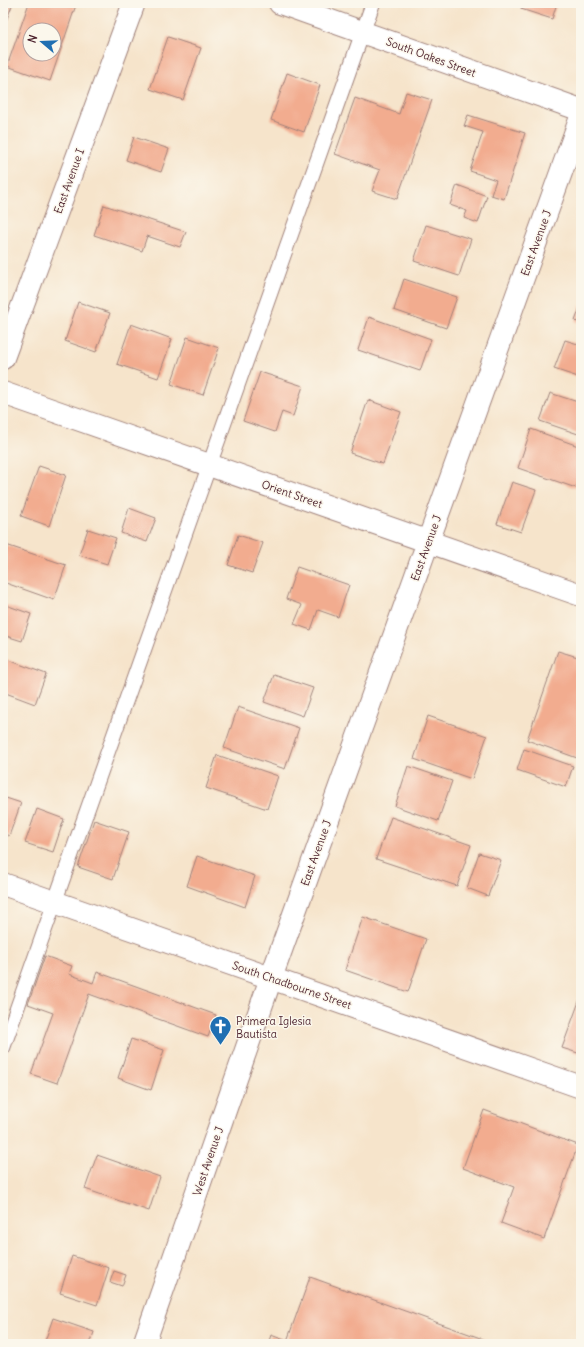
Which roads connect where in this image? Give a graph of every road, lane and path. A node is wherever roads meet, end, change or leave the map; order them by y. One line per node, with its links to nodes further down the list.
1 (134, 3): 7 (street, East Avenue I)
2 (280, 3): 4 (street, South Oakes Street)
3 (374, 3): 4 (lane)
4 (363, 32): 5 (street, South Oakes Street); 9 (lane)
5 (581, 110)
6 (581, 117): 10 (street, East Avenue J)
7 (3, 358)
8 (3, 393): 9 (street, Orient Street)
9 (209, 464): 10 (street, Orient Street); 13 (lane)
10 (428, 541): 11 (street, Orient Street); 14 (street, East Avenue J)
11 (581, 595)
12 (3, 884): 13 (street, South Chadbourne Street)
13 (54, 902): 14 (street, South Chadbourne Street); 15 (lane)
14 (271, 978): 16 (street, South Chadbourne Street); 17 (street, West Avenue J)
15 (3, 1048)
16 (581, 1087)
17 (144, 1344)

